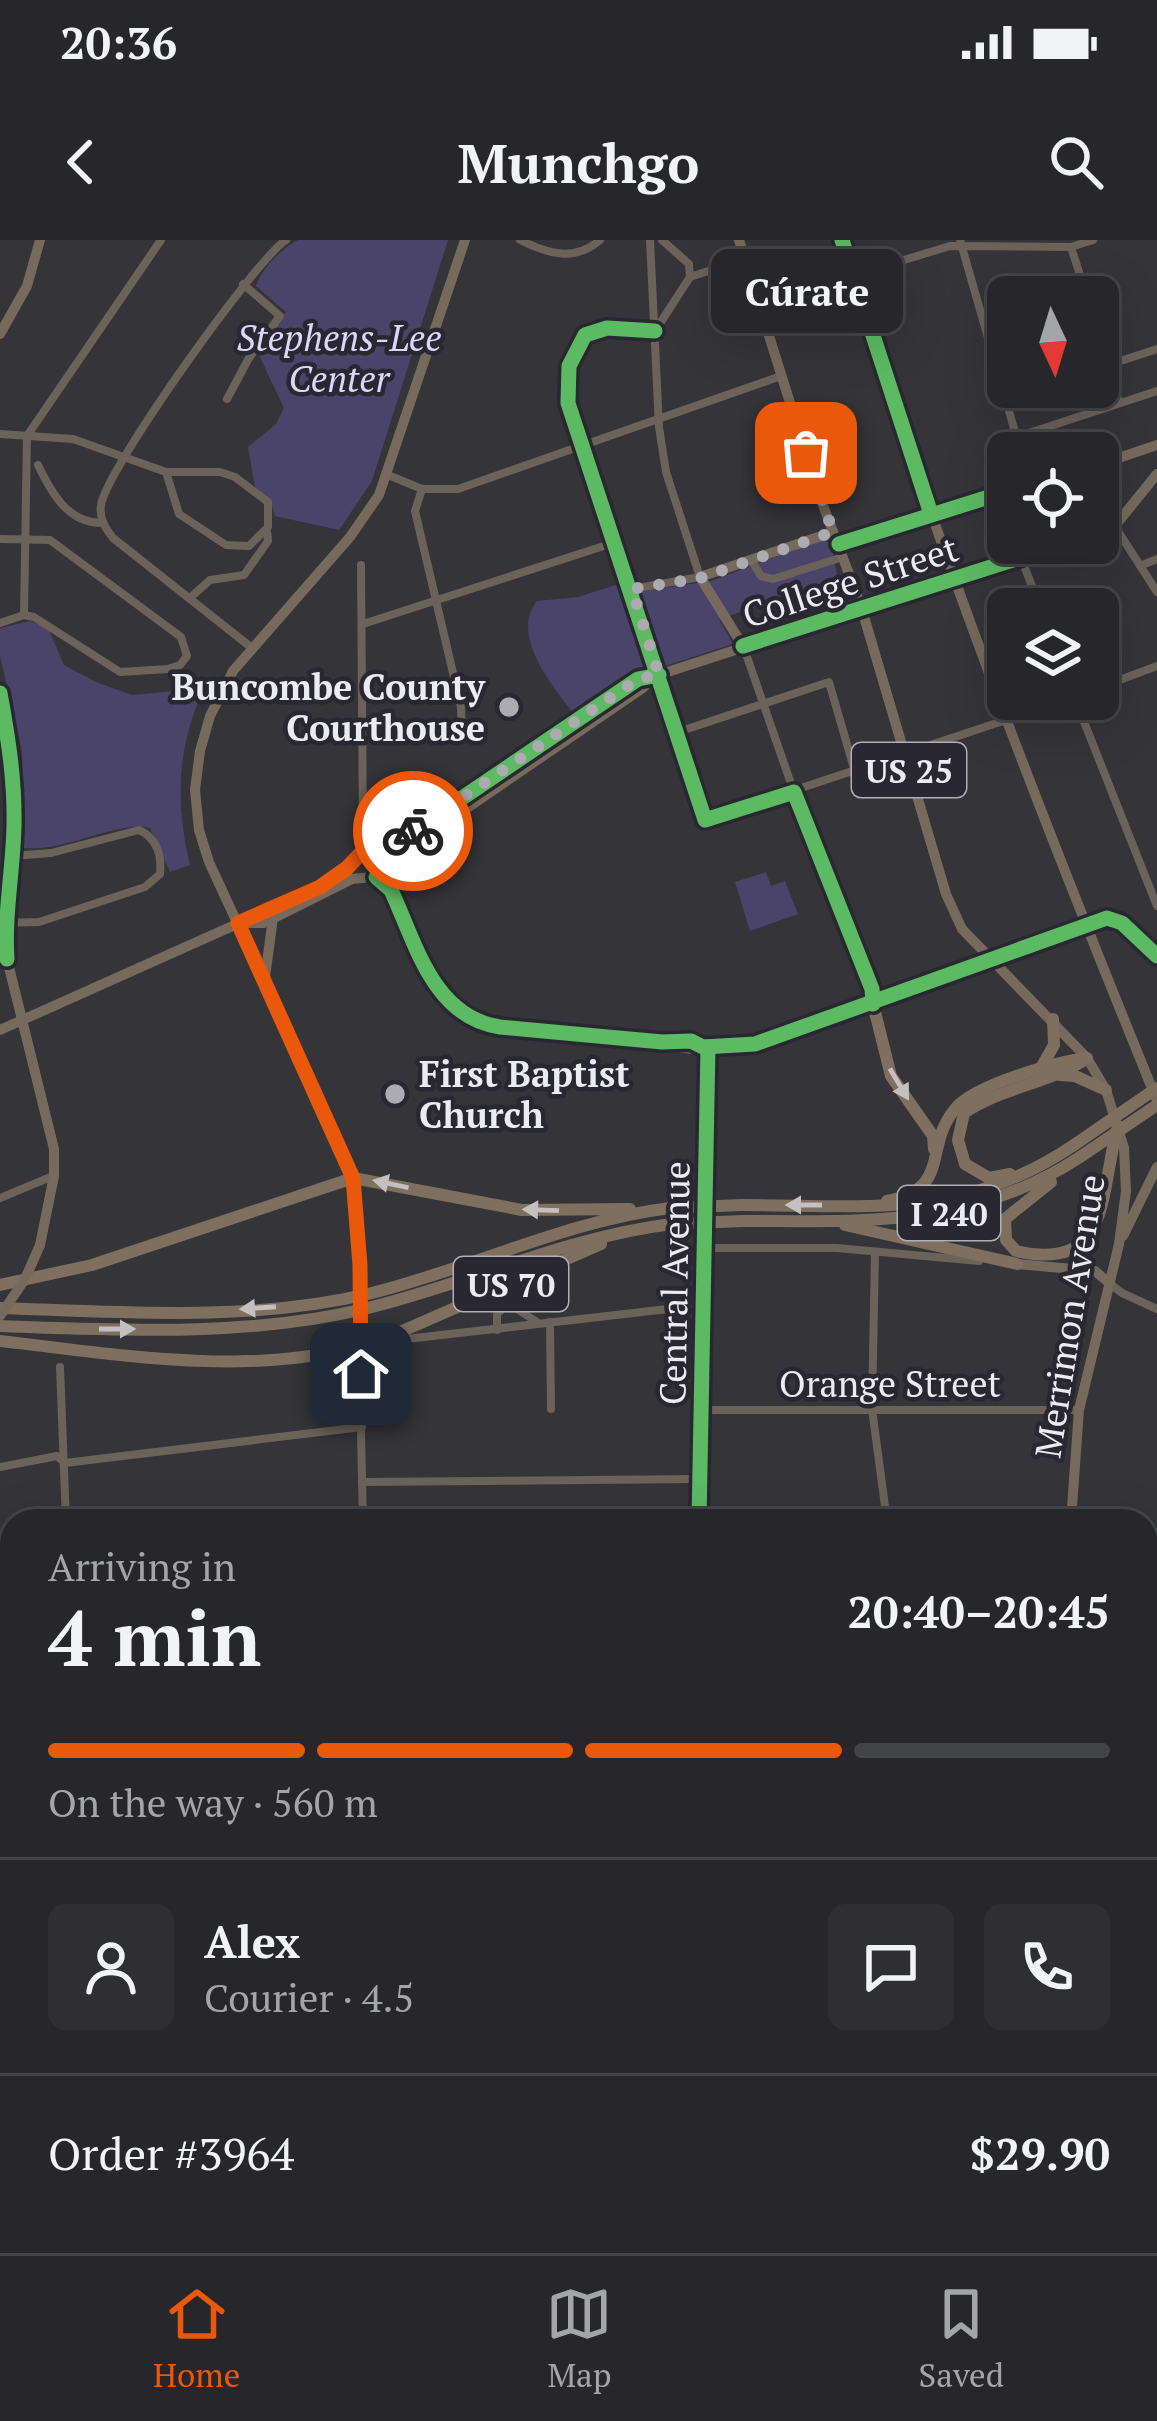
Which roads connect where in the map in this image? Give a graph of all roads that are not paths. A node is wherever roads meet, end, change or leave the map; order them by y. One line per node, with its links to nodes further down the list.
1 (40, 240): 21 (main road)
2 (161, 240): 35 (street)
3 (286, 240): 18 (street)
4 (465, 240): 43 (main road)
5 (520, 240): 6 (street)
6 (600, 240)
7 (650, 240): 22 (street)
8 (662, 240): 17 (street)
9 (739, 240): 14 (main road, US 25)
10 (842, 240): 15 (main road)
11 (1093, 240): 13 (street)
12 (961, 244): 13 (street); 15 (street); 32 (street)
13 (1071, 247): 16 (street)
14 (745, 260): 17 (street); 20 (main road, US 25)
15 (852, 274): 20 (street); 46 (main road)
16 (1080, 276)
17 (690, 277): 22 (street)
18 (244, 284): 28 (street); 38 (street)
19 (2, 301): 21 (street)
20 (759, 304): 26 (main road, US 25)
21 (16, 309): 23 (main road)
22 (655, 332): 31 (street); 37 (street)
23 (0, 334)
24 (1157, 349): 25 (street)
25 (1119, 361)
26 (783, 376): 31 (street); 52 (main road, US 25)
27 (1157, 391): 29 (street)
28 (226, 398)
29 (1119, 402)
30 (1102, 408): 33 (street)
31 (658, 420): 37 (street); 61 (street)
32 (1016, 432)
33 (1032, 432)
34 (0, 434): 35 (street)
35 (27, 436): 38 (street); 51 (street)
36 (1157, 446): 39 (main road)
37 (584, 447): 44 (street); 54 (street)
38 (124, 458): 41 (street); 48 (street)
39 (1119, 458)
40 (38, 465): 48 (street)
41 (166, 472): 49 (street); 49 (street)
42 (1157, 474): 47 (main road)
43 (388, 475): 44 (street); 72 (main road)
44 (422, 490): 66 (street)
45 (987, 497): 46 (main road)
46 (931, 514): 52 (main road); 62 (main road)
47 (1119, 521)
48 (103, 523): 65 (street)
49 (267, 529): 65 (street)
50 (1119, 534): 60 (street)
51 (24, 536): 53 (street); 68 (street); 68 (street)
52 (836, 538): 55 (main road, US 25); 56 (main road)
53 (0, 539)
54 (616, 542): 63 (street); 66 (street)
55 (845, 557): 56 (street); 67 (main road, US 25)
56 (750, 559): 61 (main road)
57 (1157, 559): 60 (street)
58 (1000, 564): 62 (main road, College Street)
59 (362, 565): 70 (street)
60 (1140, 566): 64 (street)
61 (700, 578): 63 (street); 71 (main road)
62 (953, 580): 67 (main road, College Street); 80 (main road)
63 (632, 589): 74 (street)
64 (1157, 592)
65 (191, 597): 72 (street)
66 (436, 602): 70 (street); 82 (street)
67 (862, 610): 71 (main road, College Street); 83 (main road, US 25)
68 (24, 615): 69 (street)
69 (0, 623)
70 (363, 624): 88 (street)
71 (743, 646): 74 (main road, College Street); 77 (street)
72 (251, 648): 98 (main road)
73 (1157, 666): 75 (street)
74 (656, 676): 81 (street); 87 (main road, College Street)
75 (1119, 680)
76 (0, 692): 84 (main road)
77 (764, 704): 81 (street); 85 (street); 86 (street)
78 (1009, 720): 80 (street)
79 (1081, 720): 95 (street)
80 (1006, 721): 83 (street); 99 (main road)
81 (677, 732): 86 (street)
82 (463, 738)
83 (905, 757): 85 (street); 101 (main road, US 25)
84 (6, 764): 90 (main road)
85 (855, 772): 86 (street)
86 (794, 793): 103 (street)
87 (458, 807): 89 (main road, College Street); 92 (main road, College Street)
88 (368, 846): 89 (main road); 91 (main road)
89 (382, 846): 92 (main road)
90 (12, 856): 97 (main road); 97 (street)
91 (358, 859): 93 (main road); 98 (main road)
92 (391, 866): 93 (main road, College Street); 94 (street)
93 (371, 876): 94 (street); 96 (main road)
94 (391, 890): 107 (street)
95 (1157, 906)
96 (273, 918): 98 (main road); 102 (main road)
97 (2, 922): 105 (main road)
98 (238, 923): 102 (main road); 105 (main road)
99 (1086, 924): 100 (street); 101 (main road); 113 (main road)
100 (1157, 956)
101 (992, 959): 103 (main road); 104 (main road, US 25)
102 (265, 980): 120 (main road)
103 (873, 1004): 107 (street); 116 (highway, one-way to 116)
104 (1053, 1019): 108 (main road, US 25); 109 (highway)
105 (21, 1020): 106 (main road); 119 (main road)
106 (0, 1030)
107 (706, 1047): 127 (street, Central Avenue)
108 (1087, 1058): 109 (highway); 110 (highway); 112 (main road, Merrimon Avenue / US 25)
109 (1036, 1072): 116 (highway)
110 (1059, 1075): 112 (highway); 117 (highway)
111 (1157, 1088): 115 (highway, I 240, bridge)
112 (1106, 1090): 114 (main road, Merrimon Avenue / US 25)
113 (1157, 1102): 115 (highway, I 240, bridge)
114 (1119, 1125): 117 (highway); 126 (main road, Merrimon Avenue / US 25)
115 (1077, 1151): 117 (highway, I 240)
116 (936, 1160): 122 (highway)
117 (1060, 1162): 122 (highway, I 240); 124 (highway, I 240)
118 (1157, 1167): 126 (main road)
119 (54, 1176): 121 (street); 134 (main road, bridge)
120 (353, 1178): 123 (highway, US 70, one-way to 120); 131 (highway); 141 (main road, bridge)
121 (0, 1198)
122 (866, 1205): 123 (highway, I 240, one-way to 123, bridge)
123 (663, 1209): 134 (highway, I 240, one-way to 134)
124 (826, 1221): 125 (highway, I 240, bridge); 129 (highway)
125 (647, 1227): 137 (highway, I 240, one-way to 125); 140 (highway, US 70)
126 (1119, 1244): 130 (main road, Merrimon Avenue / US 25)
127 (706, 1248): 128 (street); 132 (street, Central Avenue)
128 (875, 1253): 129 (street); 144 (street)
129 (1017, 1264): 130 (main road)
130 (1108, 1282): 133 (street); 146 (main road, Merrimon Avenue / US 25)
131 (0, 1286)
132 (703, 1305): 135 (street); 145 (street, Central Avenue)
133 (1157, 1309)
134 (0, 1312)
135 (550, 1322): 136 (street); 143 (street)
136 (538, 1323): 138 (street); 138 (street)
137 (0, 1326)
138 (497, 1330): 140 (street)
139 (0, 1341): 141 (highway)
140 (375, 1343): 141 (main road, US 70)
141 (359, 1346): 147 (street)
142 (60, 1367): 148 (street)
143 (550, 1409)
144 (872, 1409): 145 (street, Orange Street); 146 (street, Orange Street); 155 (street)
145 (701, 1410): 150 (street, Central Avenue)
146 (1079, 1410): 156 (main road, Merrimon Avenue / US 25)
147 (362, 1427): 148 (street); 151 (street)
148 (64, 1463): 149 (street); 152 (street)
149 (0, 1467)
150 (699, 1479): 151 (street); 154 (street, Central Avenue)
151 (362, 1482): 153 (street)
152 (66, 1509)
153 (363, 1509)
154 (699, 1509)
155 (885, 1509)
156 (1072, 1509)

